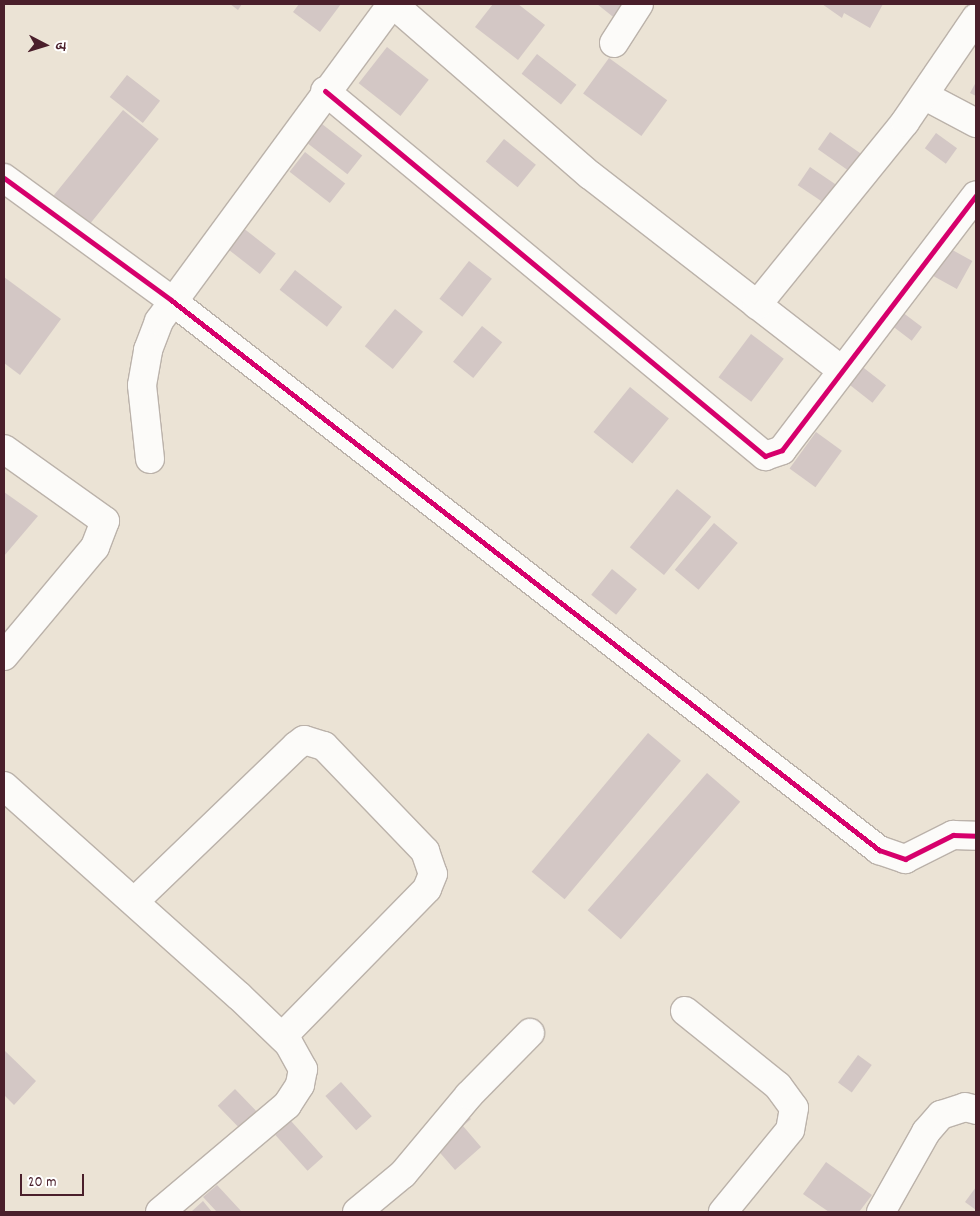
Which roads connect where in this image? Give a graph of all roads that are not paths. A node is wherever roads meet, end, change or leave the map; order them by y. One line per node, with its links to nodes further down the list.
1 (393, 4): 7 (street); 13 (street)
2 (639, 4): 6 (street)
3 (959, 4): 4 (street)
4 (976, 13)
5 (976, 18): 8 (street)
6 (614, 43)
7 (325, 91): 12 (street); 14 (street)
8 (925, 96): 9 (street); 13 (street)
9 (976, 123)
10 (4, 178): 12 (street)
11 (976, 195): 14 (street)
12 (172, 300): 16 (street); 19 (street)
13 (757, 305): 14 (street)
14 (841, 370)
15 (4, 449): 17 (street)
16 (150, 459)
17 (4, 656)
18 (4, 786): 20 (street)
19 (976, 836)
20 (136, 900): 23 (street); 23 (street)
21 (685, 1011): 28 (street)
22 (530, 1033): 27 (street)
23 (282, 1037): 26 (street)
24 (976, 1110): 25 (street)
25 (889, 1209)
26 (160, 1212)
27 (357, 1212)
28 (723, 1212)

